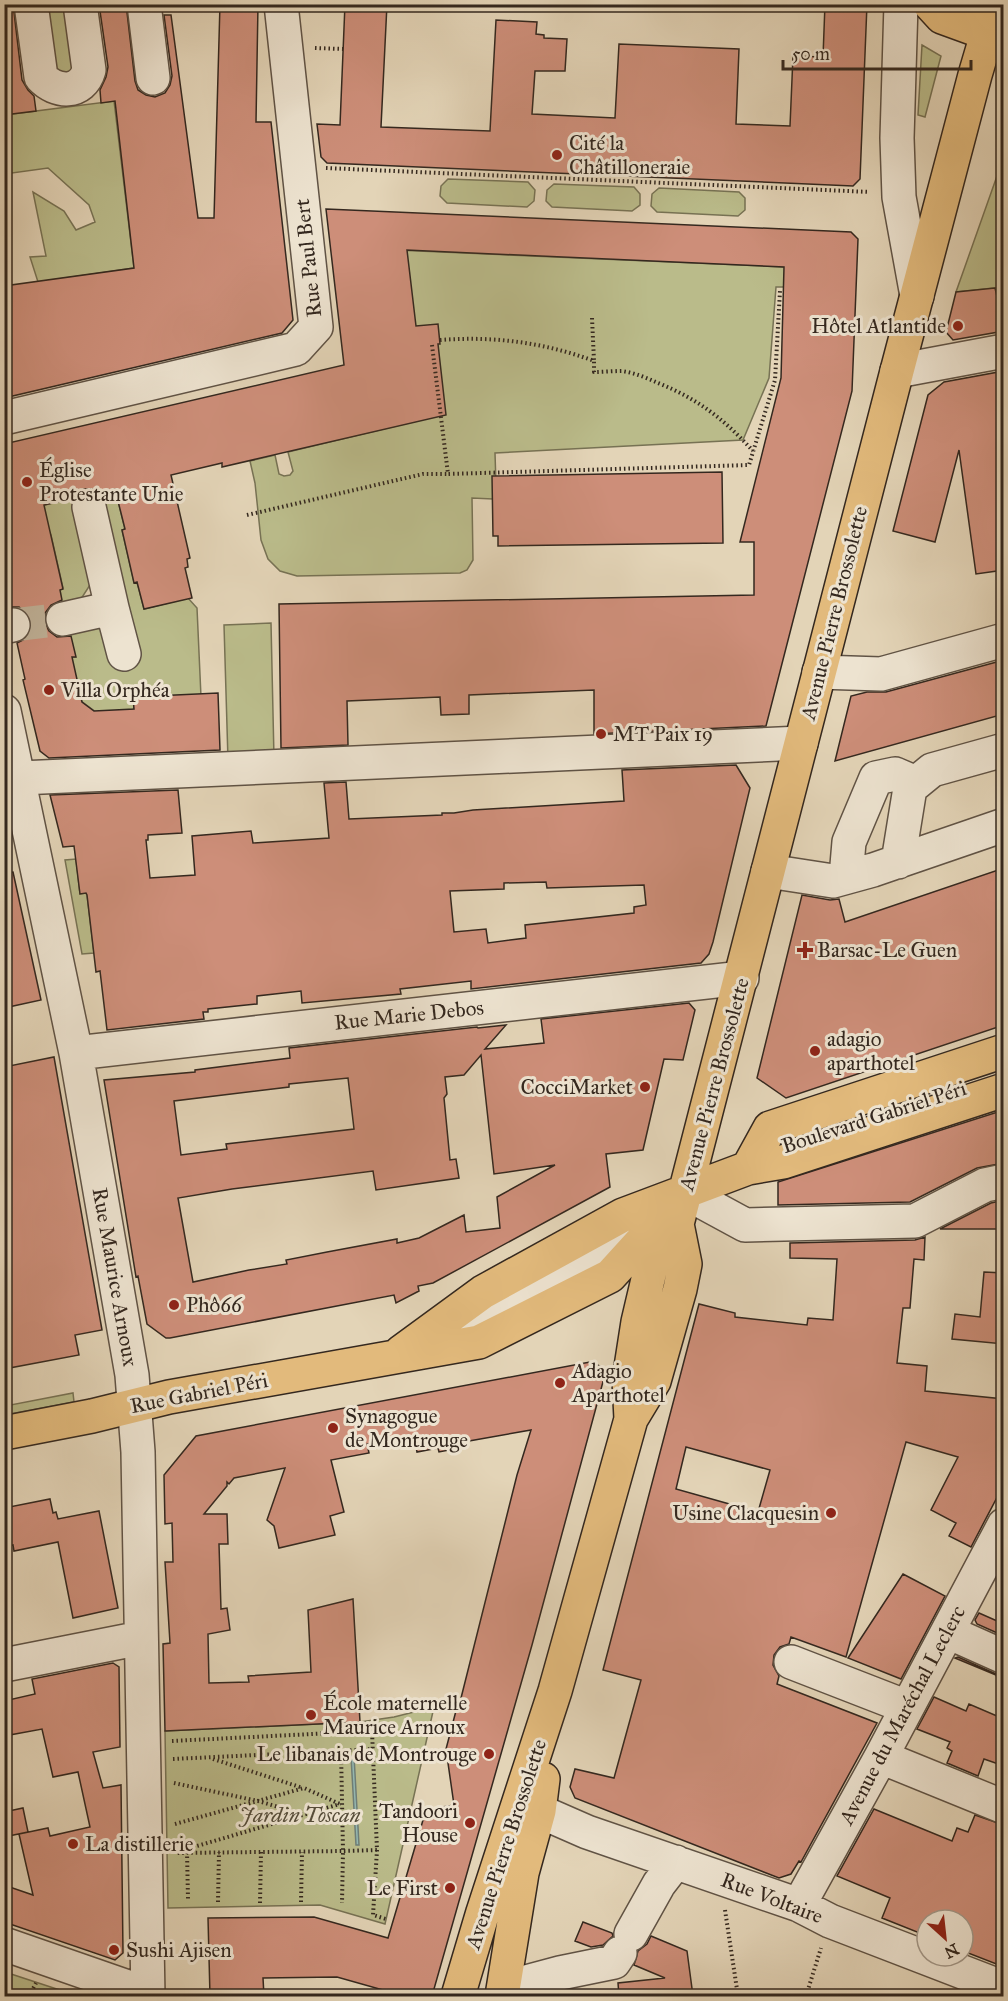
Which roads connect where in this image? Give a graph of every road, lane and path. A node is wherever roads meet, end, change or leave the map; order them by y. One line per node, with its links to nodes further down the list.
1 (31, 4): 2 (street)
2 (80, 4)
3 (144, 4): 11 (street)
4 (281, 4): 12 (street, Rue Paul Bert)
5 (901, 4): 13 (street)
6 (930, 4): 8 (main road)
7 (965, 4): 8 (main road)
8 (995, 27): 15 (main road, Avenue Pierre Brossolette)
9 (315, 48): 10 (path)
10 (343, 49)
11 (153, 78)
12 (298, 168): 13 (path); 22 (street, Rue Paul Bert)
13 (899, 193): 15 (street)
14 (780, 291): 23 (path)
15 (916, 296): 21 (main road, Avenue Pierre Brossolette)
16 (592, 318): 20 (path)
17 (440, 340): 20 (path)
18 (432, 345): 24 (path)
19 (1004, 351): 21 (street)
20 (594, 361): 23 (path)
21 (897, 371): 31 (main road, Avenue Pierre Brossolette)
22 (4, 418)
23 (753, 451): 24 (path)
24 (448, 474): 26 (path)
25 (89, 507): 27 (street)
26 (247, 515)
27 (112, 608): 28 (street); 30 (street)
28 (63, 619)
29 (1004, 640): 31 (street)
30 (124, 654)
31 (819, 672): 33 (main road, Avenue Pierre Brossolette)
32 (4, 711): 35 (street, Rue Maurice Arnoux)
33 (801, 743): 35 (street); 39 (main road, Avenue Pierre Brossolette)
34 (1004, 750): 36 (street)
35 (20, 778): 43 (street, Rue Maurice Arnoux)
36 (916, 783): 38 (street); 40 (street)
37 (1004, 825): 38 (street)
38 (897, 862): 40 (street)
39 (768, 871): 40 (street); 41 (main road, Avenue Pierre Brossolette)
40 (846, 877)
41 (742, 978): 43 (street, Rue Marie Debos); 48 (main road, Avenue Pierre Brossolette)
42 (1004, 1051): 46 (main road, Boulevard Gabriel Péri)
43 (76, 1053): 50 (street, Rue Maurice Arnoux)
44 (1004, 1074): 46 (street, Boulevard Gabriel Péri)
45 (1004, 1090): 46 (main road, Boulevard Gabriel Péri)
46 (748, 1168): 48 (main road, Boulevard Gabriel Péri)
47 (1004, 1181): 48 (street)
48 (681, 1208): 49 (main road, Rue Gabriel Péri); 49 (main road, Rue Gabriel Péri); 58 (main road, Avenue Pierre Brossolette)
49 (394, 1356): 50 (main road, Rue Gabriel Péri)
50 (135, 1405): 51 (main road, Rue Gabriel Péri); 54 (street, Rue Maurice Arnoux)
51 (4, 1433)
52 (1004, 1525): 53 (street, Avenue du Maréchal Leclerc)
53 (948, 1632): 55 (street); 59 (street, Avenue du Maréchal Leclerc)
54 (141, 1638): 57 (street); 100 (street, Rue Maurice Arnoux)
55 (1004, 1657)
56 (791, 1662): 59 (street)
57 (4, 1665)
58 (555, 1691): 73 (main road, Avenue Pierre Brossolette); 102 (main road, Avenue Pierre Brossolette)
59 (908, 1707): 63 (street, Avenue du Maréchal Leclerc)
60 (165, 1742): 61 (path)
61 (373, 1749): 62 (path); 79 (path)
62 (341, 1751): 64 (path); 71 (path)
63 (881, 1757): 72 (street); 93 (street, Avenue du Maréchal Leclerc)
64 (209, 1758): 65 (path); 68 (path)
65 (174, 1767)
66 (174, 1775): 67 (path)
67 (174, 1783): 69 (path); 70 (path)
68 (303, 1788): 70 (path); 71 (path)
69 (174, 1795)
70 (258, 1801): 74 (path); 76 (path)
71 (341, 1804): 74 (path); 80 (path)
72 (1004, 1807)
73 (539, 1811): 86 (street, Rue Voltaire); 99 (main road, Avenue Pierre Brossolette)
74 (303, 1814): 85 (path)
75 (175, 1818): 76 (path)
76 (175, 1824): 77 (path)
77 (175, 1833)
78 (176, 1843): 85 (path)
79 (377, 1850): 80 (path); 94 (path)
80 (343, 1851): 84 (path); 92 (path)
81 (187, 1852): 82 (path); 85 (path); 88 (path)
82 (219, 1852): 83 (path); 89 (path)
83 (261, 1852): 84 (path); 91 (path)
84 (302, 1852): 90 (path)
85 (176, 1853)
86 (676, 1862): 87 (street, Rue Voltaire); 99 (street)
87 (719, 1877): 93 (street, Rue Voltaire); 103 (path)
88 (188, 1899)
89 (218, 1902)
90 (301, 1902)
91 (260, 1903)
92 (342, 1903)
93 (799, 1905): 98 (street, Rue Voltaire)
94 (386, 1919)
95 (4, 1944): 100 (street)
96 (822, 1944): 104 (path)
97 (36, 1982): 101 (path)
98 (1004, 1988)
99 (503, 1993)
100 (148, 1995)
101 (29, 1996)
102 (458, 1996)
103 (738, 1996)
104 (806, 1996)

